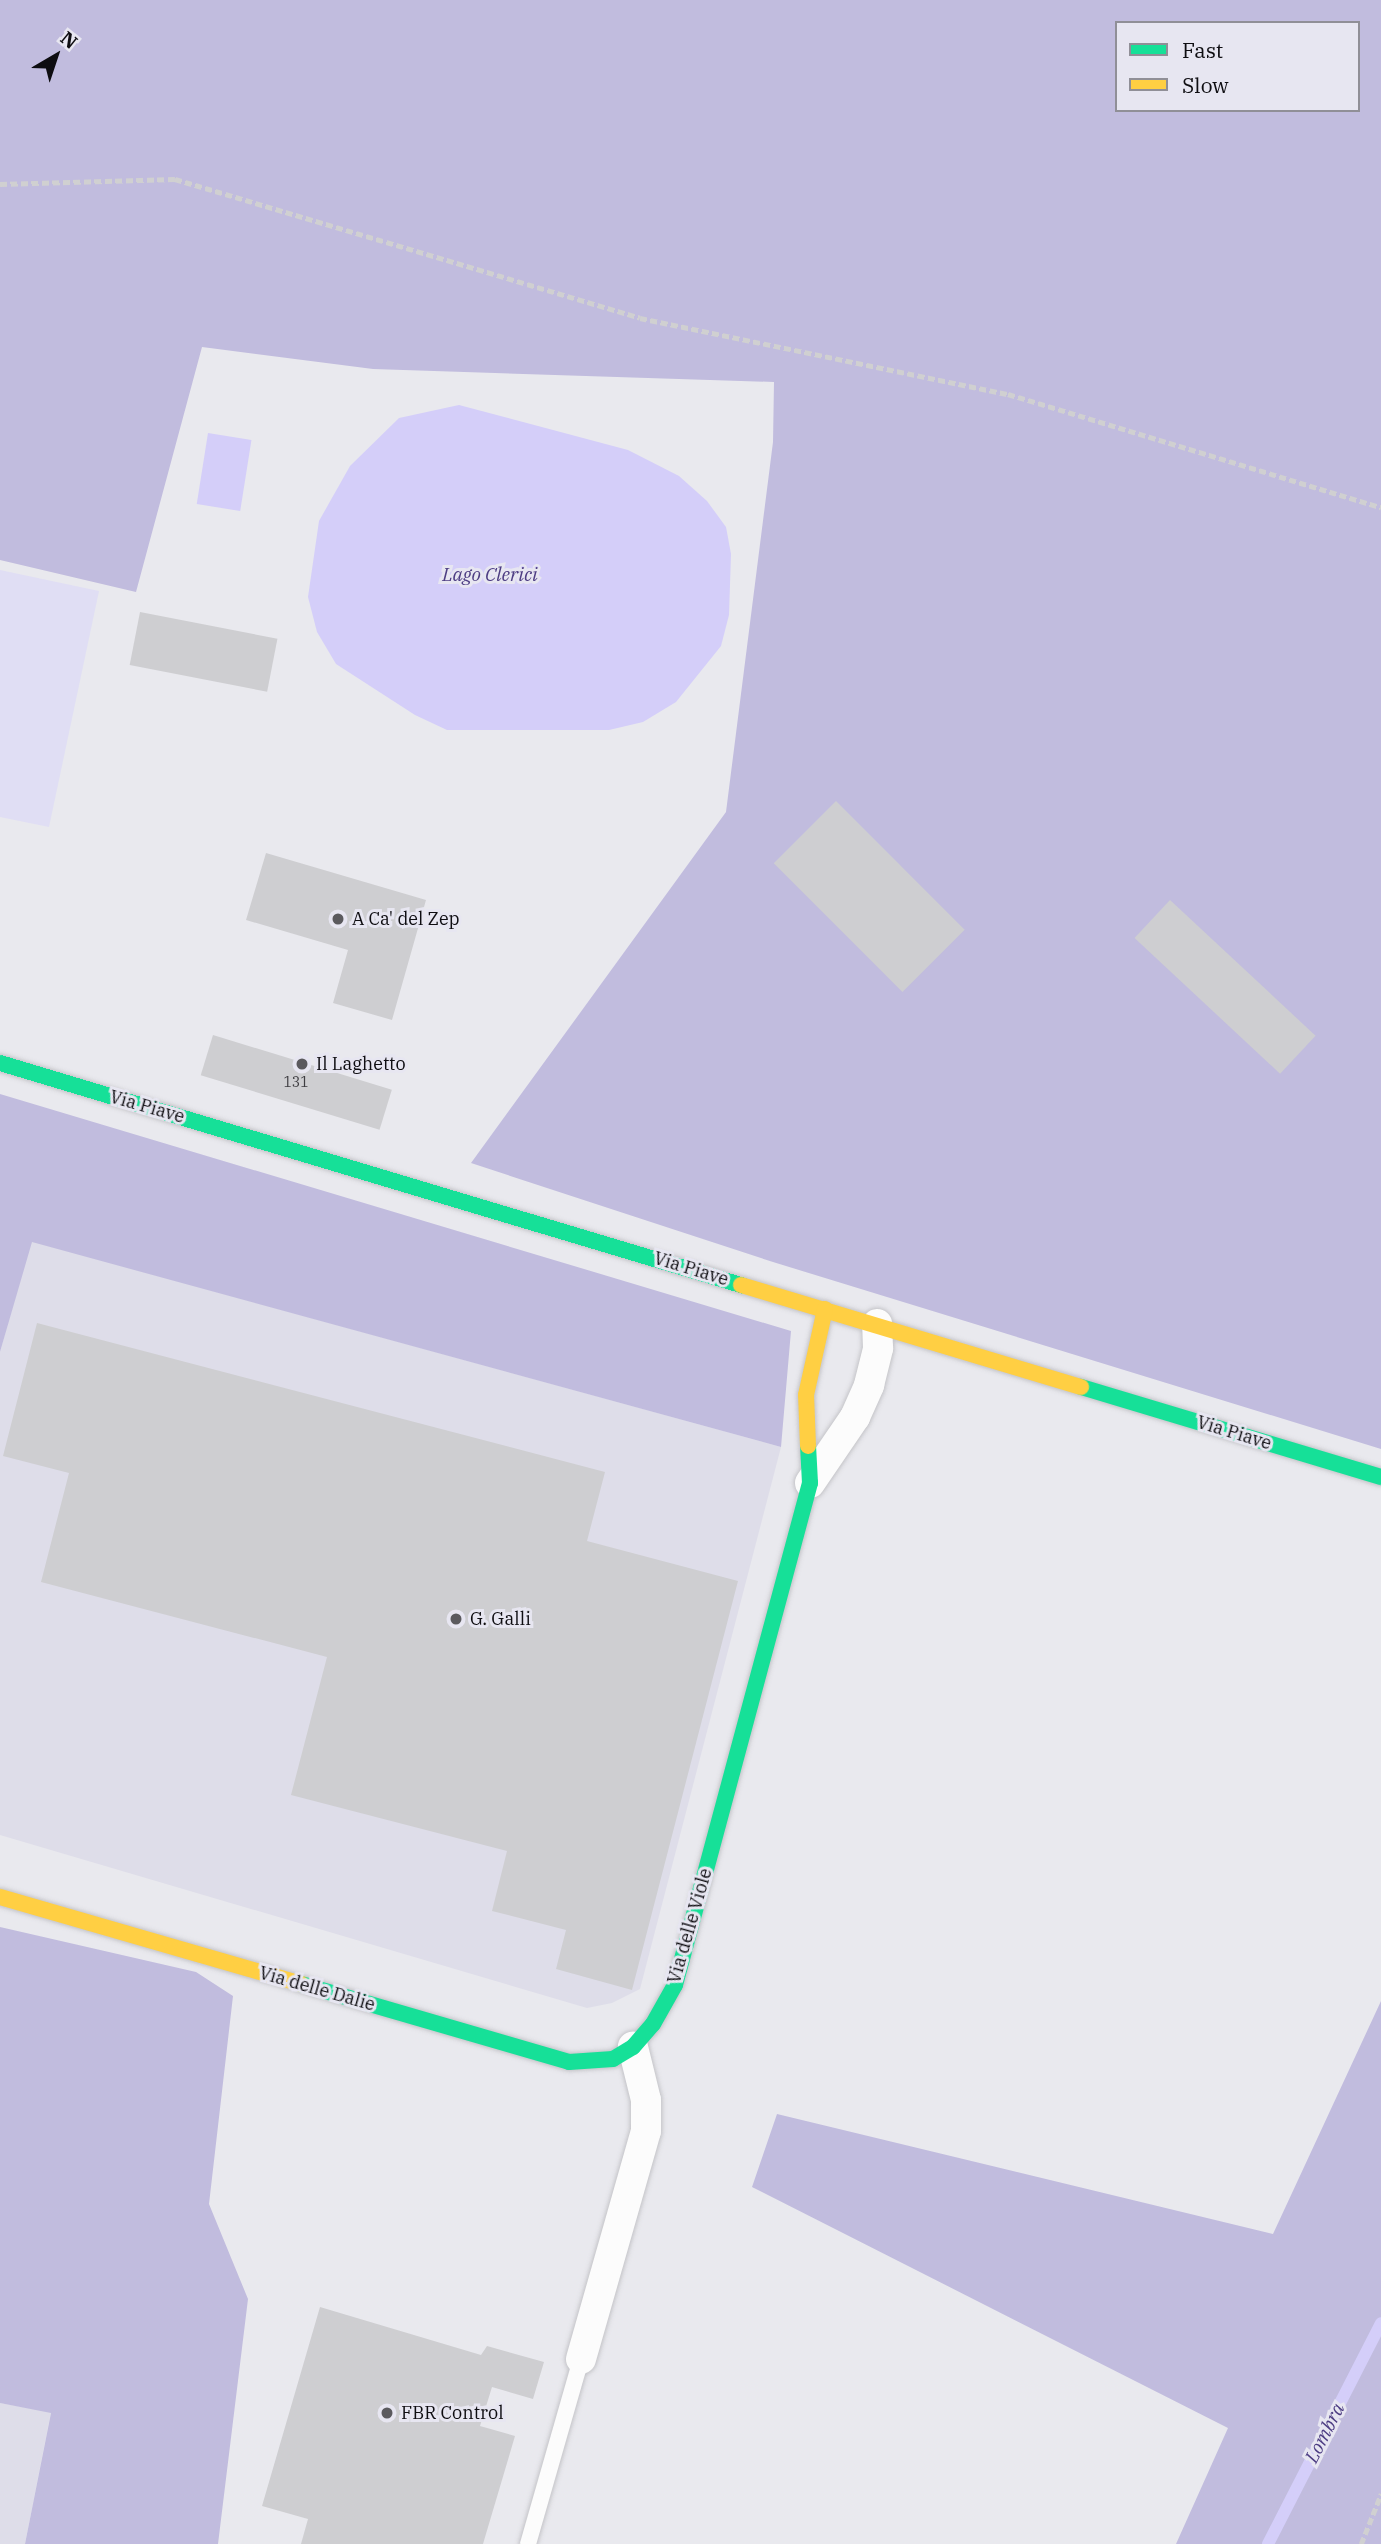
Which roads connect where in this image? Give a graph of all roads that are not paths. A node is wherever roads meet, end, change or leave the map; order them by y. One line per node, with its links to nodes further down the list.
1 (0, 1063): 2 (street, Via Piave)
2 (825, 1309): 3 (street, Via Piave); 5 (street, Via delle Viole)
3 (877, 1324): 4 (street, Via Piave); 5 (street, Via delle Viole)
4 (1381, 1477)
5 (810, 1483): 7 (street, Via delle Viole)
6 (0, 1897): 7 (street, Via delle Dalie)
7 (633, 2047): 8 (street)
8 (581, 2359): 9 (lane)
9 (528, 2544)

